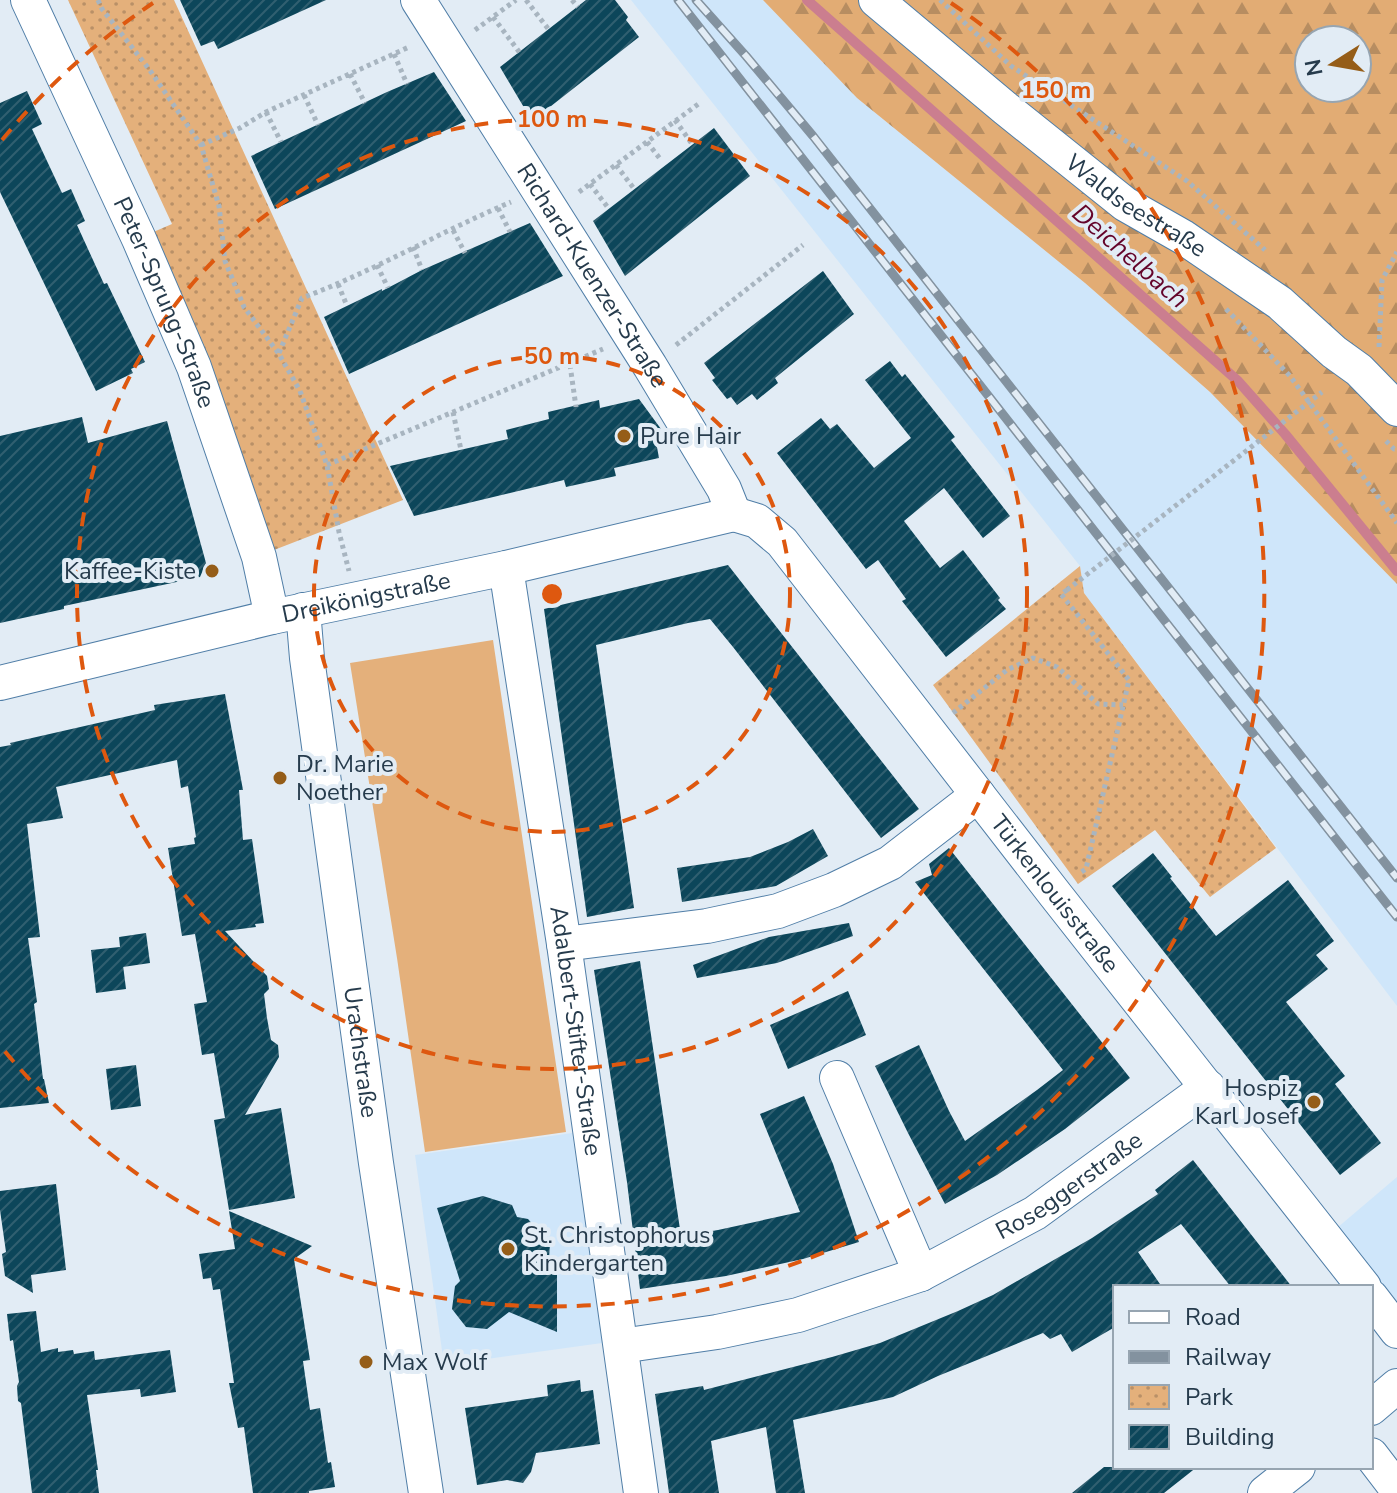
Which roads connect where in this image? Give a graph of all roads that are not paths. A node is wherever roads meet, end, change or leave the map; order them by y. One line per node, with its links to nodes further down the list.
1 (28, 0): 7 (street, Peter-Sprung-Straße)
2 (418, 0): 5 (street, Richard-Kuenzer-Straße)
3 (876, 0): 4 (street, Waldseestraße)
4 (1397, 409)
5 (734, 514): 6 (street, Dreikönigstraße); 9 (street, Türkenlouisstraße)
6 (506, 568): 7 (street, Dreikönigstraße); 10 (street, Adalbert-Stifter-Straße)
7 (288, 614): 8 (street, Dreikönigstraße); 23 (street, Urachstraße)
8 (0, 683)
9 (978, 795): 10 (street); 12 (street, Türkenlouisstraße)
10 (564, 944): 17 (street, Adalbert-Stifter-Straße)
11 (837, 1078): 13 (street)
12 (1208, 1087): 13 (street, Roseggerstraße); 14 (street, Türkenlouisstraße)
13 (921, 1274): 17 (street, Roseggerstraße)
14 (1362, 1285)
15 (1373, 1300): 16 (street)
16 (1397, 1331)
17 (621, 1346): 24 (street, Adalbert-Stifter-Straße)
18 (1397, 1386): 19 (street)
19 (1373, 1406)
20 (1373, 1458): 22 (street)
21 (1295, 1469): 25 (street)
22 (1397, 1489)
23 (426, 1493)
24 (641, 1493)
25 (1265, 1493)

